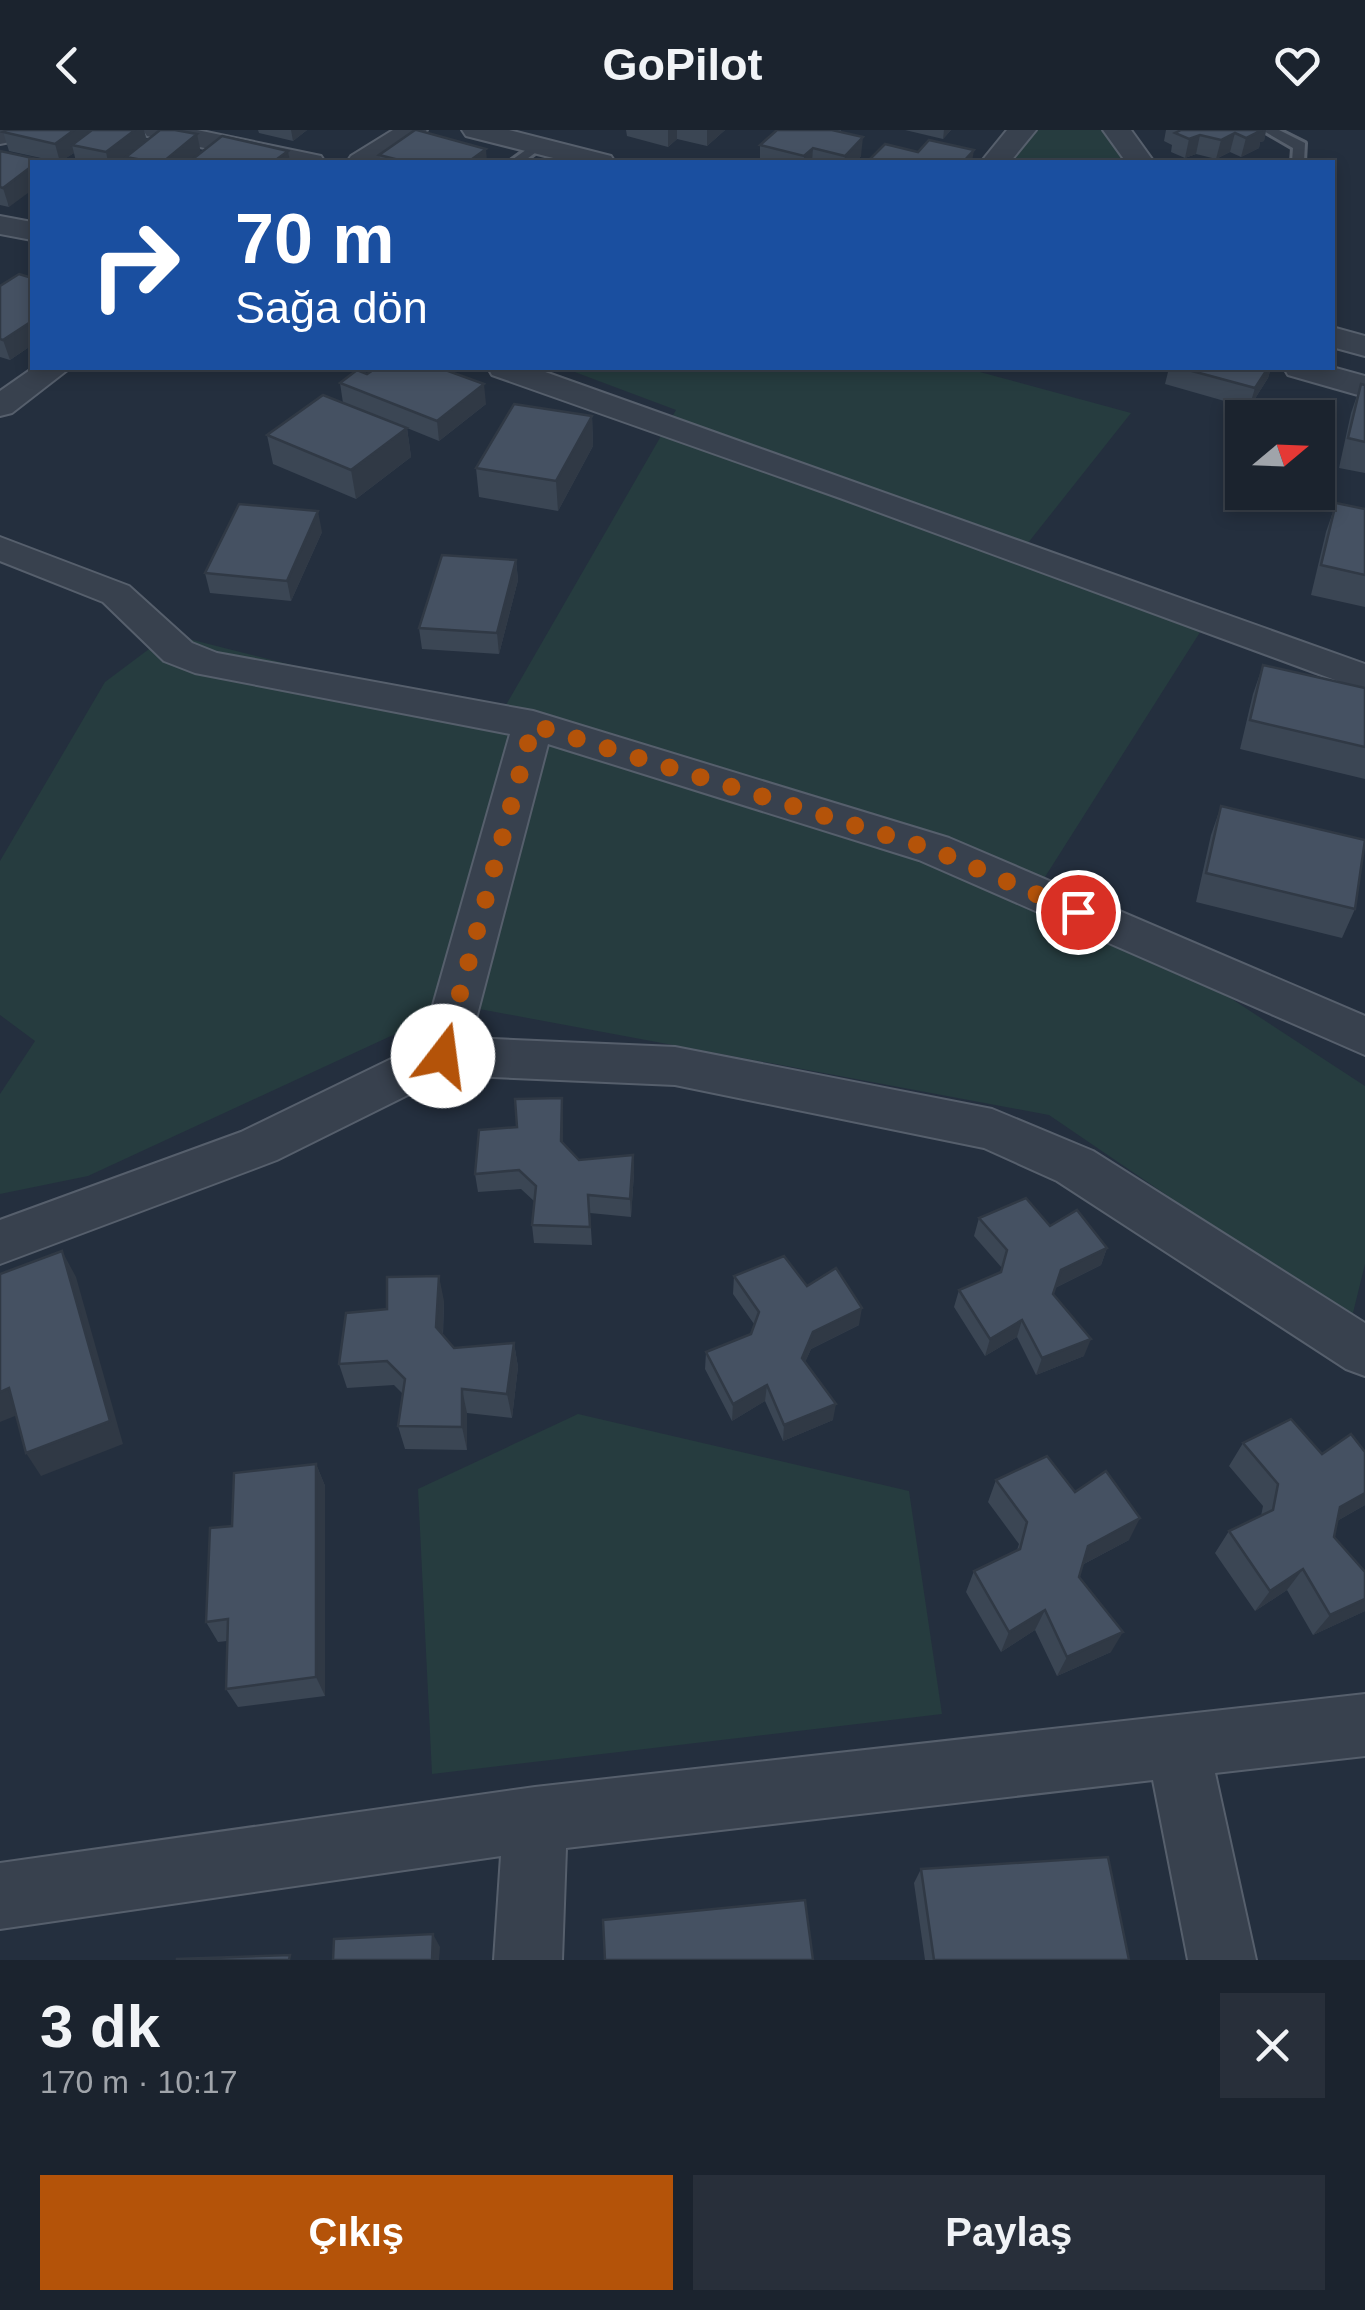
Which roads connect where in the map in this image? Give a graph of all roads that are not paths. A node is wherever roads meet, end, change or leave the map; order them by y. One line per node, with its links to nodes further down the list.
1 (9, 130): 8 (street)
2 (157, 130): 10 (street)
3 (412, 130): 11 (street)
4 (476, 130): 9 (street)
5 (1022, 130): 13 (street)
6 (1117, 130): 14 (street)
7 (1269, 130): 15 (lane)
8 (0, 136)
9 (526, 154): 12 (street)
10 (301, 160)
11 (364, 160)
12 (582, 160)
13 (997, 160)
14 (1139, 160)
15 (1298, 160)
16 (0, 225): 17 (street)
17 (30, 231)
18 (1335, 338): 19 (street)
19 (1365, 346)
20 (51, 370): 24 (street)
21 (510, 370): 26 (street)
22 (1307, 370): 23 (street)
23 (1365, 386)
24 (0, 406)
25 (0, 548): 27 (street)
26 (1365, 678)
27 (533, 725): 28 (street); 29 (street)
28 (1365, 1036)
29 (443, 1056): 30 (street); 31 (street)
30 (0, 1242)
31 (1365, 1352)
32 (1365, 1725): 33 (street)
33 (1178, 1746): 34 (street); 37 (street)
34 (534, 1819): 35 (street); 36 (street)
35 (0, 1896)
36 (528, 1960)
37 (1222, 1960)

